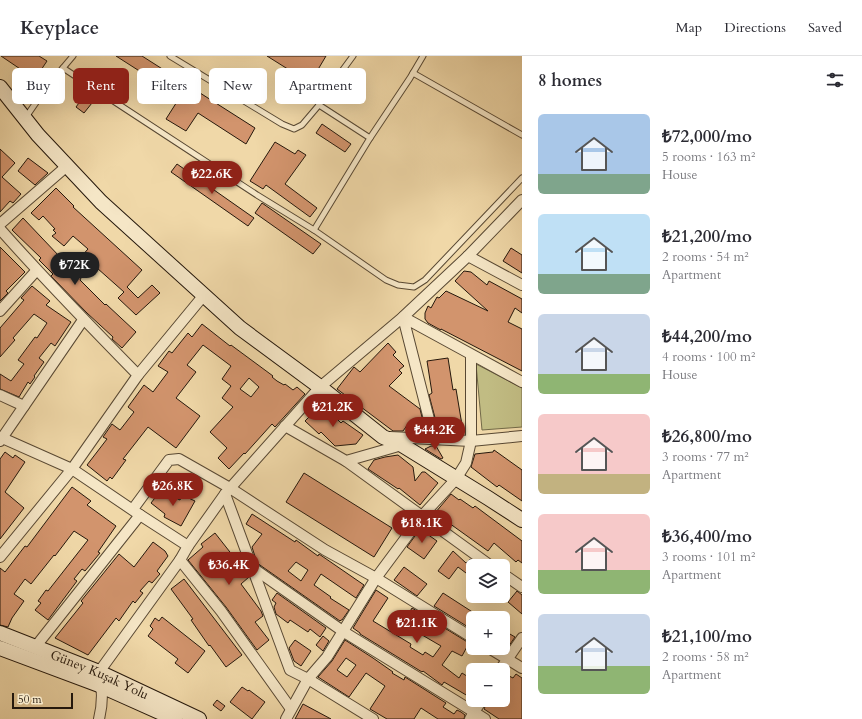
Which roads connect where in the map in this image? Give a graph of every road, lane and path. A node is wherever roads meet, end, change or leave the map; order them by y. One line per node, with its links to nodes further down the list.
1 (73, 56): 5 (lane)
2 (170, 56): 10 (lane)
3 (353, 56): 10 (lane)
4 (423, 56): 7 (lane)
5 (63, 68)
6 (65, 69): 19 (lane)
7 (413, 73): 12 (lane); 13 (lane)
8 (0, 87): 11 (main road)
9 (35, 104): 11 (lane)
10 (320, 105): 13 (lane)
11 (25, 119): 14 (main road)
12 (522, 135)
13 (370, 138): 19 (lane)
14 (67, 166): 17 (street); 23 (main road)
15 (522, 178): 19 (lane)
16 (522, 200): 20 (street)
17 (0, 224)
18 (0, 228): 21 (street)
19 (314, 230)
20 (468, 256): 22 (street); 25 (street)
21 (36, 271): 24 (street); 26 (street)
22 (522, 285)
23 (204, 295): 28 (street); 30 (main road)
24 (0, 311)
25 (403, 317): 27 (street); 30 (street); 37 (street)
26 (83, 320): 28 (street); 32 (street)
27 (471, 355): 29 (street); 38 (street)
28 (138, 375): 41 (street)
29 (522, 382)
30 (320, 387): 33 (street); 35 (main road)
31 (0, 395): 32 (street)
32 (24, 406): 36 (street)
33 (285, 426): 40 (street); 43 (street)
34 (522, 436): 38 (street)
35 (383, 437): 37 (street); 39 (main road)
36 (1, 438): 41 (street)
37 (434, 439): 38 (street)
38 (471, 441): 42 (street)
39 (402, 445): 40 (street); 42 (main road)
40 (346, 461): 45 (street)
41 (72, 469): 44 (street); 48 (street)
42 (456, 478): 45 (street); 46 (main road)
43 (227, 491): 44 (street); 47 (street); 51 (street); 52 (street)
44 (136, 512): 47 (street); 59 (street)
45 (422, 516): 49 (street); 52 (street)
46 (522, 520)
47 (188, 546): 50 (street)
48 (0, 557)
49 (482, 559)
50 (180, 560): 65 (street); 69 (street)
51 (253, 568): 55 (street); 66 (street)
52 (376, 578): 55 (street); 57 (street)
53 (510, 579): 54 (street)
54 (522, 587)
55 (344, 632): 66 (street); 70 (street)
56 (0, 633): 59 (main road, Güney Kuşak Yolu)
57 (466, 634)
58 (522, 638): 62 (street)
59 (36, 646): 65 (main road, Güney Kuşak Yolu)
60 (0, 648): 67 (main road, Güney Kuşak Yolu)
61 (500, 655): 62 (street)
62 (506, 659): 63 (street); 64 (street)
63 (504, 663)
64 (522, 668)
65 (99, 672): 67 (street); 73 (main road, Güney Kuşak Yolu)
66 (308, 679): 69 (street); 75 (street)
67 (102, 686): 71 (street); 72 (main road, Güney Kuşak Yolu)
68 (478, 707): 70 (street)
69 (291, 709): 74 (street)
70 (472, 716): 76 (street)
71 (99, 719)
72 (176, 719)
73 (199, 719)
74 (286, 719)
75 (373, 719)
76 (485, 719)

